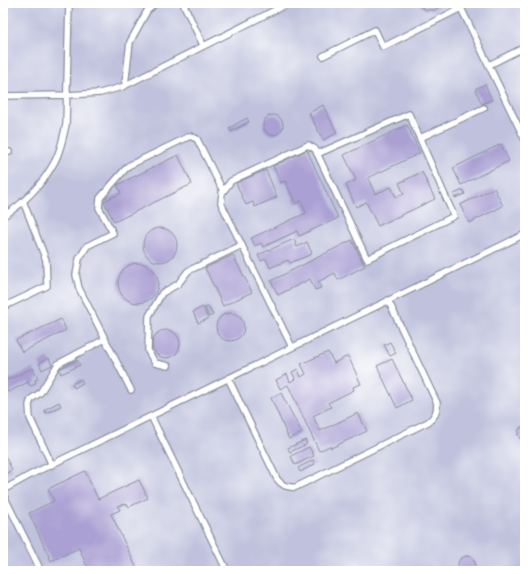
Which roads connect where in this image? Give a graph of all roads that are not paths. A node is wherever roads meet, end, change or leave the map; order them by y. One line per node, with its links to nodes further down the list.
1 (69, 3): 10 (lane)
2 (156, 3): 9 (lane)
3 (183, 3): 5 (lane)
4 (288, 3): 5 (lane)
5 (203, 46): 9 (lane)
6 (525, 47): 8 (lane)
7 (324, 56): 8 (lane)
8 (488, 65): 14 (lane)
9 (125, 85): 10 (lane)
10 (68, 95): 11 (lane); 17 (lane)
11 (3, 96)
12 (484, 108): 13 (lane)
13 (420, 138): 15 (lane); 15 (lane)
14 (525, 140)
15 (317, 154): 16 (lane)
16 (223, 191): 20 (lane); 23 (lane)
17 (23, 201): 18 (lane); 22 (lane)
18 (3, 216)
19 (525, 234): 21 (lane)
20 (242, 245): 24 (lane); 25 (lane)
21 (388, 300): 24 (lane); 26 (lane)
22 (3, 306)
23 (105, 339): 27 (lane); 29 (lane)
24 (292, 347): 26 (lane)
25 (168, 366)
26 (228, 378): 28 (lane)
27 (131, 390)
28 (151, 416): 29 (lane); 33 (lane)
29 (52, 465): 30 (lane)
30 (3, 490)
31 (3, 494): 32 (lane)
32 (41, 571)
33 (227, 571)

